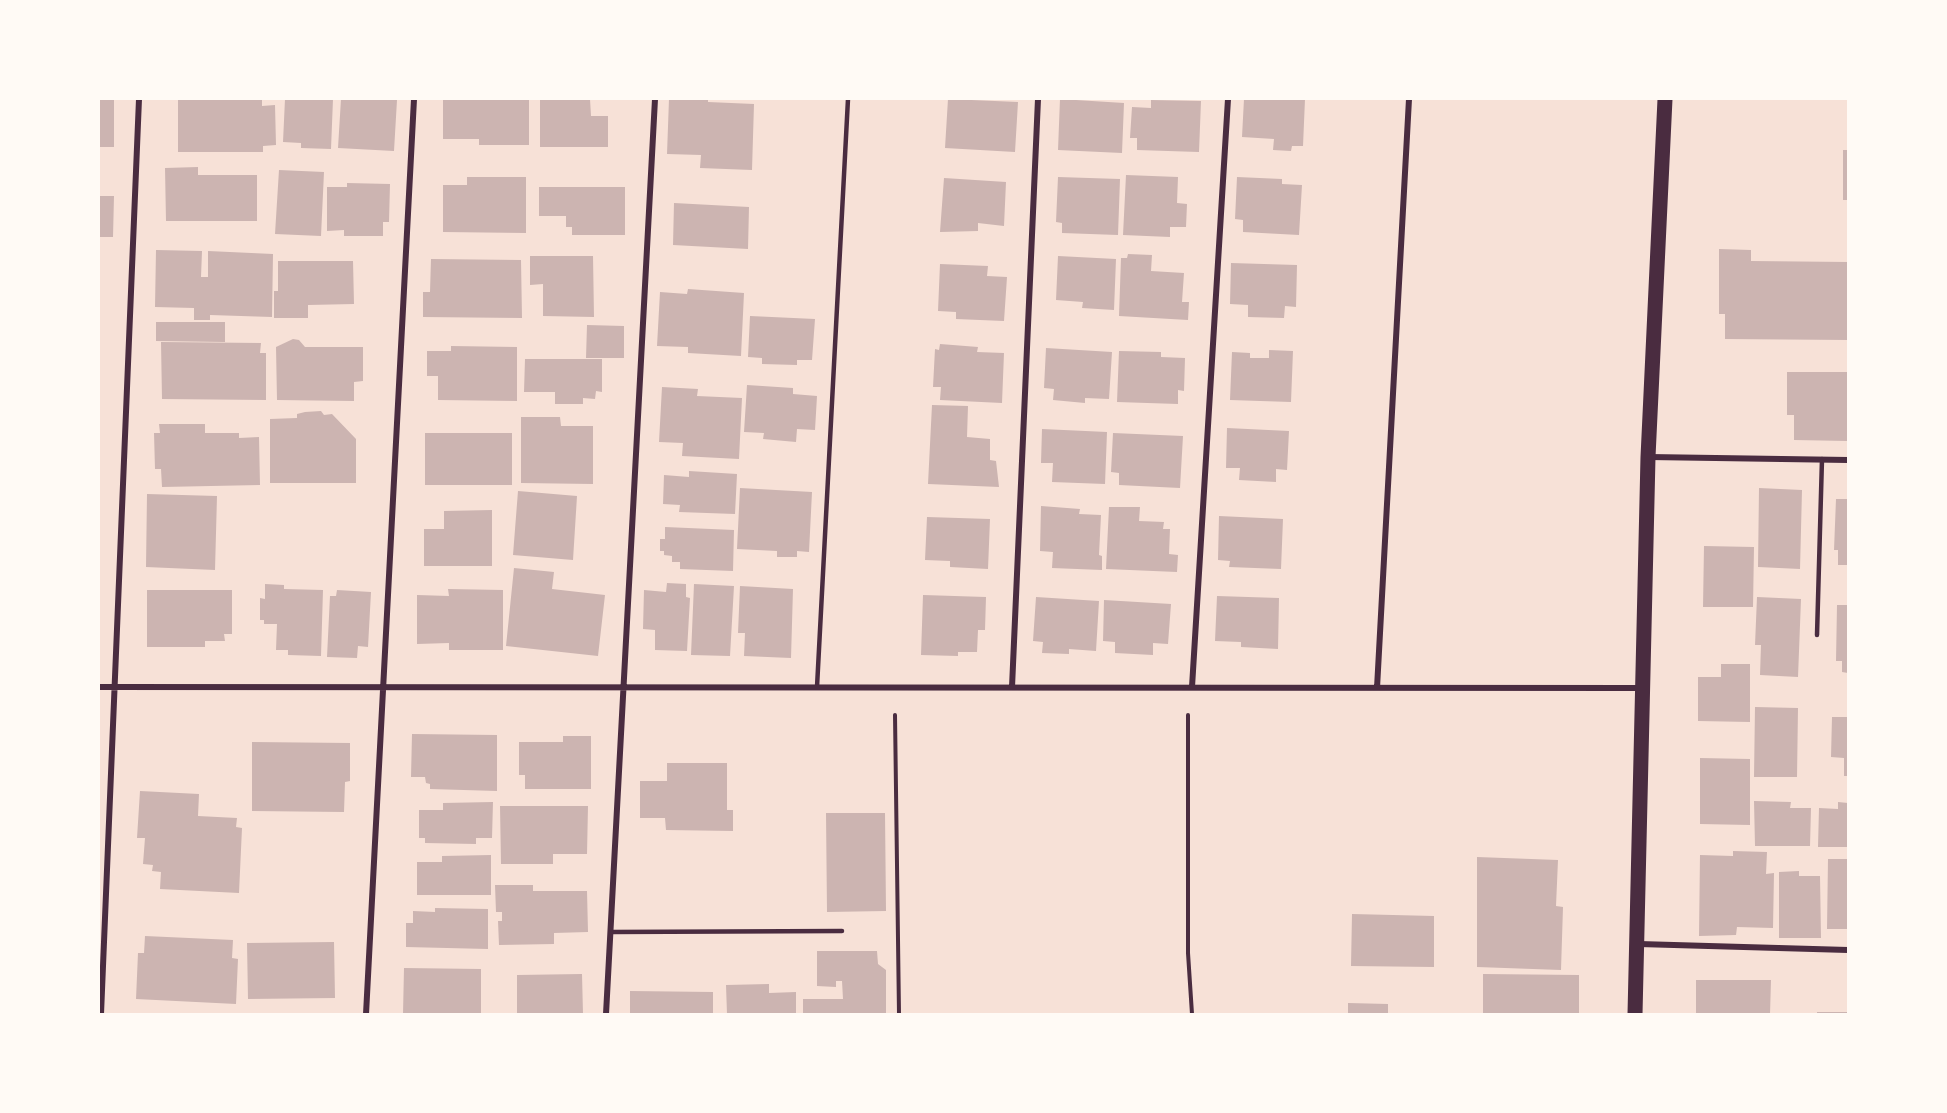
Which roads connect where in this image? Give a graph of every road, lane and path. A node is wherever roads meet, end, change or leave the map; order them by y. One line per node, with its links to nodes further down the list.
1 (139, 99): 14 (street)
2 (414, 99): 15 (street)
3 (655, 99): 20 (street)
4 (848, 99): 16 (lane)
5 (1038, 99): 18 (street)
6 (1228, 99): 19 (street)
7 (1409, 99): 21 (street)
8 (1665, 99): 9 (main road)
9 (1648, 457): 10 (street); 22 (main road)
10 (1822, 459): 11 (street); 12 (lane)
11 (1848, 460)
12 (1817, 635)
13 (99, 687): 14 (street)
14 (115, 687): 15 (street); 27 (street)
15 (384, 687): 20 (street); 28 (street)
16 (817, 687): 17 (street); 20 (street)
17 (895, 687): 18 (street); 30 (path)
18 (1012, 687): 19 (street)
19 (1190, 687): 21 (street); 31 (path)
20 (624, 688): 24 (street)
21 (1377, 688): 22 (street)
22 (1641, 688): 25 (main road)
23 (842, 931): 24 (lane)
24 (611, 932): 29 (street)
25 (1635, 944): 26 (street); 32 (main road)
26 (1848, 950)
27 (101, 1014)
28 (366, 1014)
29 (606, 1014)
30 (899, 1014)
31 (1192, 1014)
32 (1635, 1014)

